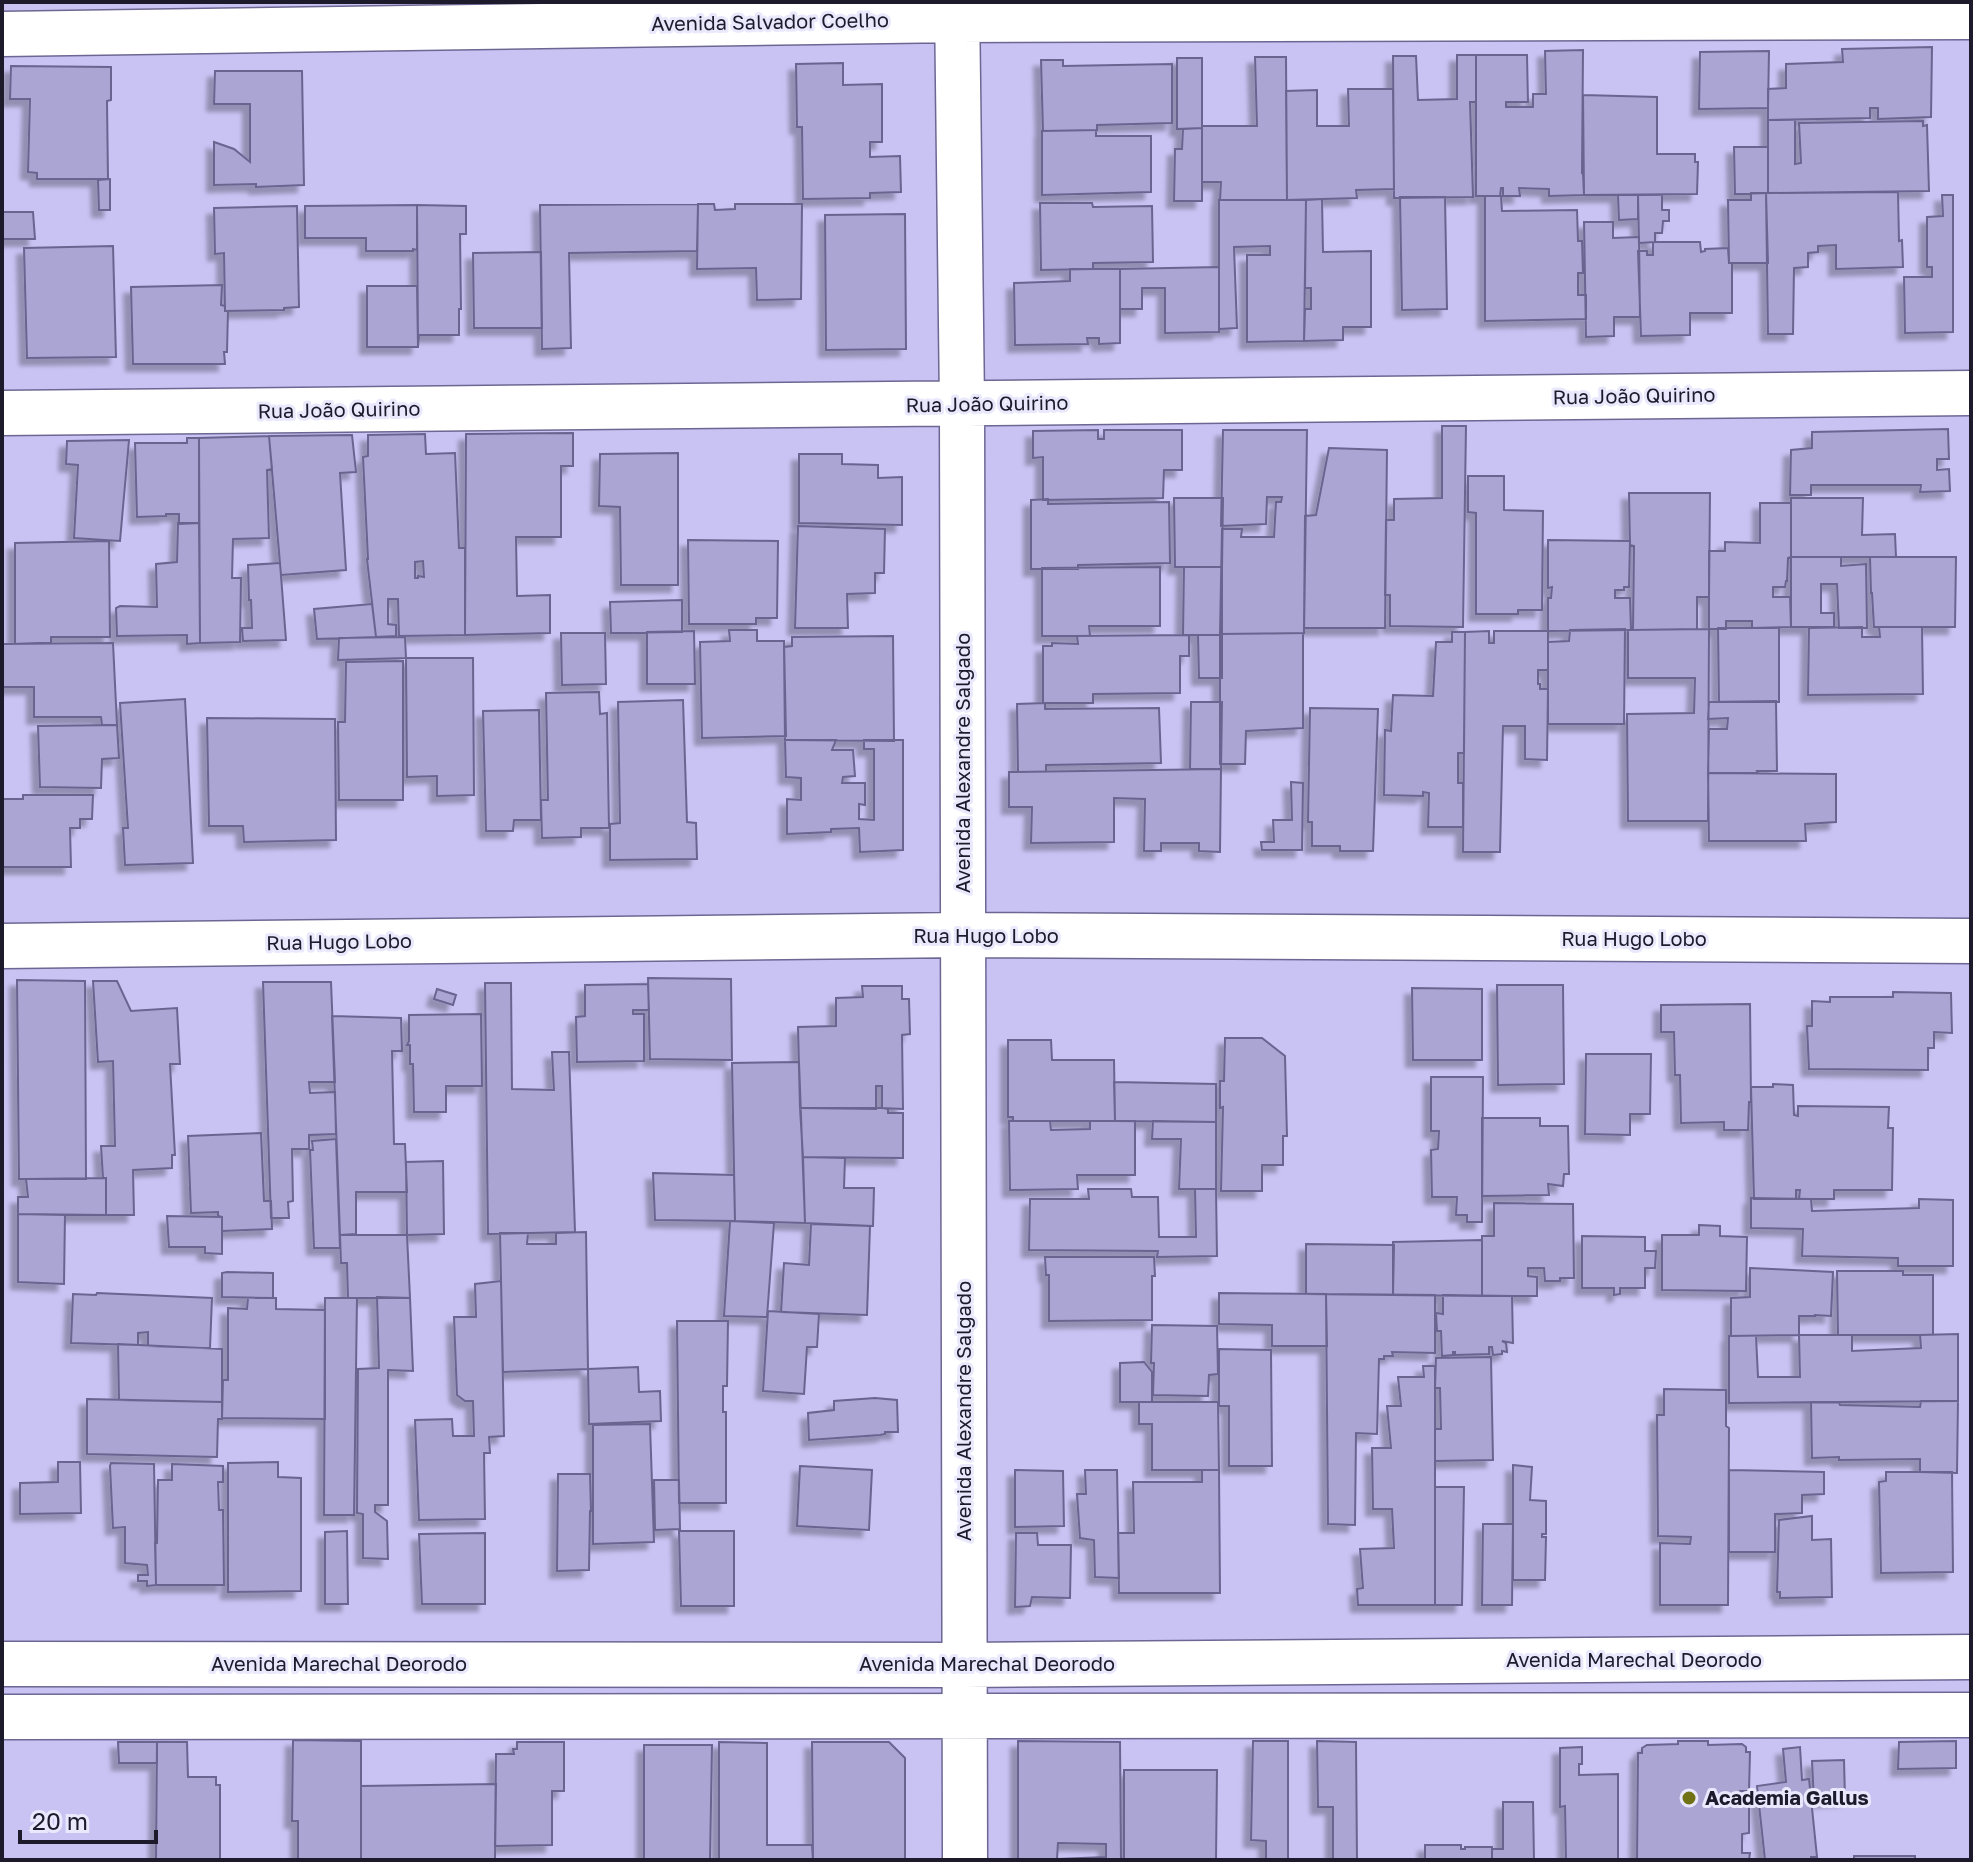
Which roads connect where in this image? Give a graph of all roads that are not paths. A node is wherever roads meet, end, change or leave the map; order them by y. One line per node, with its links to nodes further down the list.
1 (957, 11): 2 (street, Avenida Salvador Coelho); 3 (street, Avenida Salvador Coelho); 5 (street, Avenida Alexandre Salgado)
2 (1971, 17)
3 (2, 34)
4 (1971, 393): 5 (street, Rua João Quirino)
5 (962, 404): 6 (street, Rua João Quirino); 7 (street, Avenida Alexandre Salgado)
6 (2, 413)
7 (963, 935): 8 (street, Rua Hugo Lobo); 9 (street, Rua Hugo Lobo); 12 (street, Avenida Alexandre Salgado)
8 (1971, 941)
9 (2, 946)
10 (1971, 1657): 12 (street, Avenida Marechal Deorodo)
11 (2, 1664): 12 (street, Avenida Marechal Deorodo)
12 (965, 1665): 15 (street, Avenida Alexandre Salgado)
13 (1971, 1715): 15 (street)
14 (2, 1717): 15 (street)
15 (964, 1717): 16 (street, Avenida Alexandre Salgado)
16 (965, 1860)

